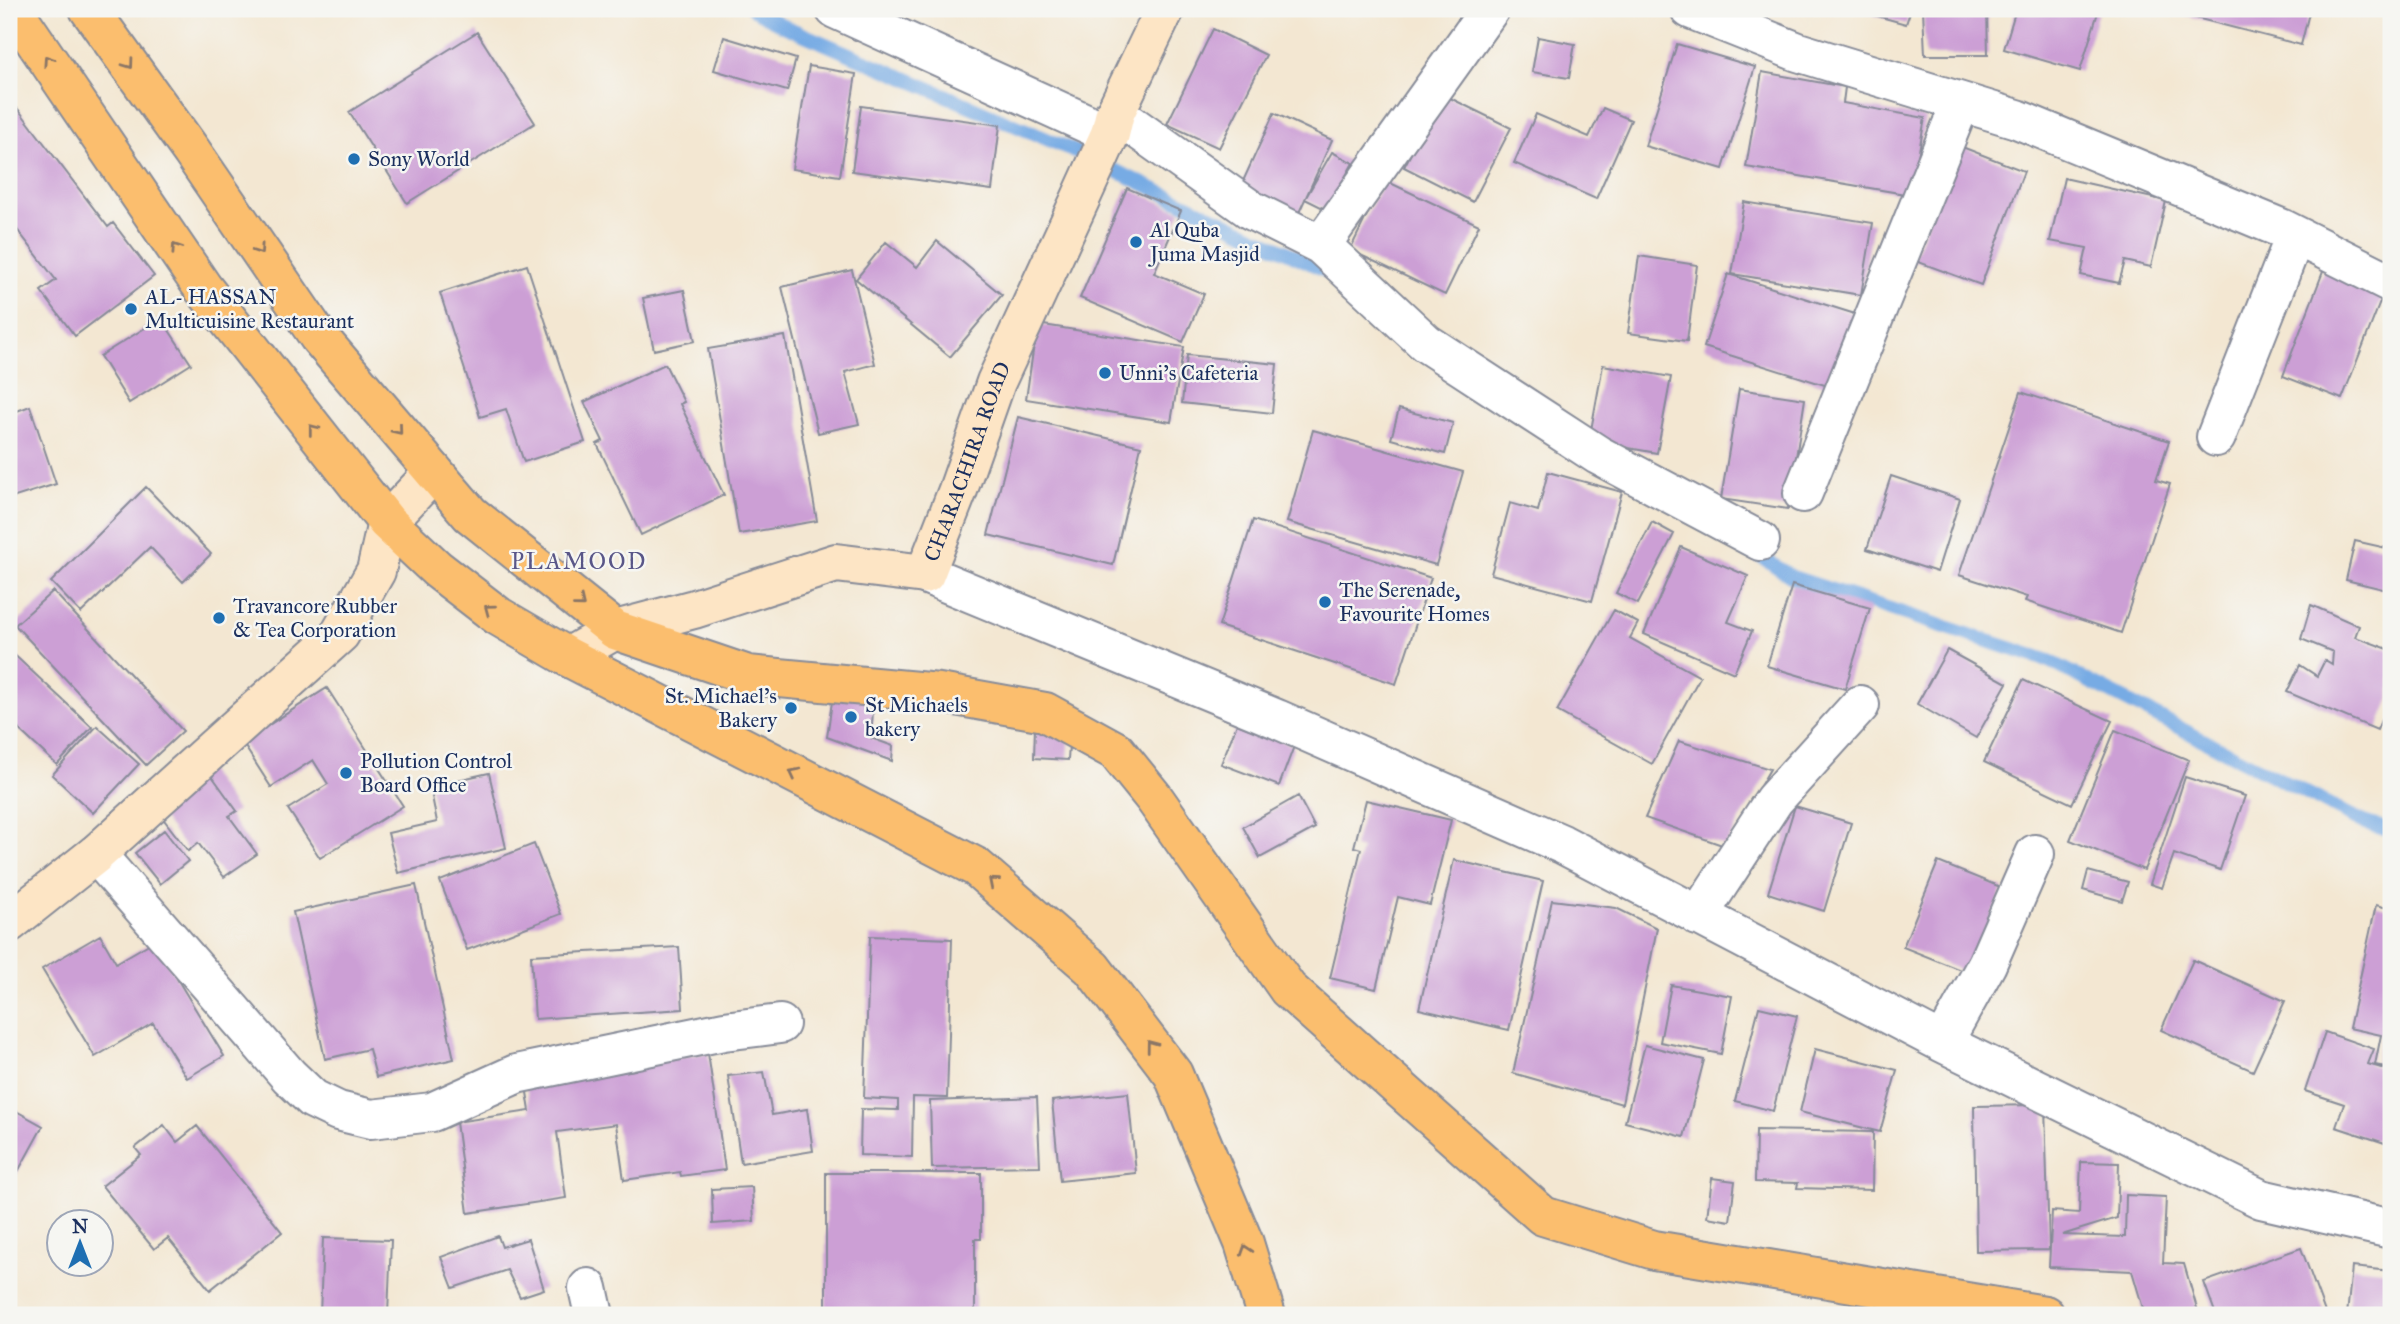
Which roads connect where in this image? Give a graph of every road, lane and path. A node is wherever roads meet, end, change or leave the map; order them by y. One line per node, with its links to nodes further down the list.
1 (13, 9): 15 (main road, one-way to 1)
2 (89, 9): 13 (main road, one-way to 13)
3 (835, 9): 8 (street)
4 (1165, 9): 8 (street, CHARACHIRA ROAD)
5 (1490, 9): 10 (street)
6 (1690, 9): 7 (street)
7 (1961, 102): 9 (street); 14 (street)
8 (1113, 124): 10 (street); 17 (street, CHARACHIRA ROAD)
9 (2295, 236): 11 (street); 12 (street)
10 (1321, 245): 16 (street)
11 (2391, 283)
12 (2216, 438)
13 (434, 472): 15 (street); 18 (main road, one-way to 18)
14 (1803, 493)
15 (387, 522): 19 (main road, one-way to 15); 21 (street)
16 (1760, 541)
17 (925, 574): 18 (street, CHARACHIRA ROAD); 23 (street)
18 (614, 631): 19 (street, CHARACHIRA ROAD); 29 (main road)
19 (568, 657): 28 (main road, one-way to 19)
20 (1860, 705): 23 (street)
21 (96, 854): 24 (street); 25 (street)
22 (2035, 854): 26 (street)
23 (1698, 916): 26 (street)
24 (9, 921)
25 (780, 1024)
26 (1944, 1043): 27 (street)
27 (2391, 1229)
28 (1266, 1315)
29 (2045, 1315)

